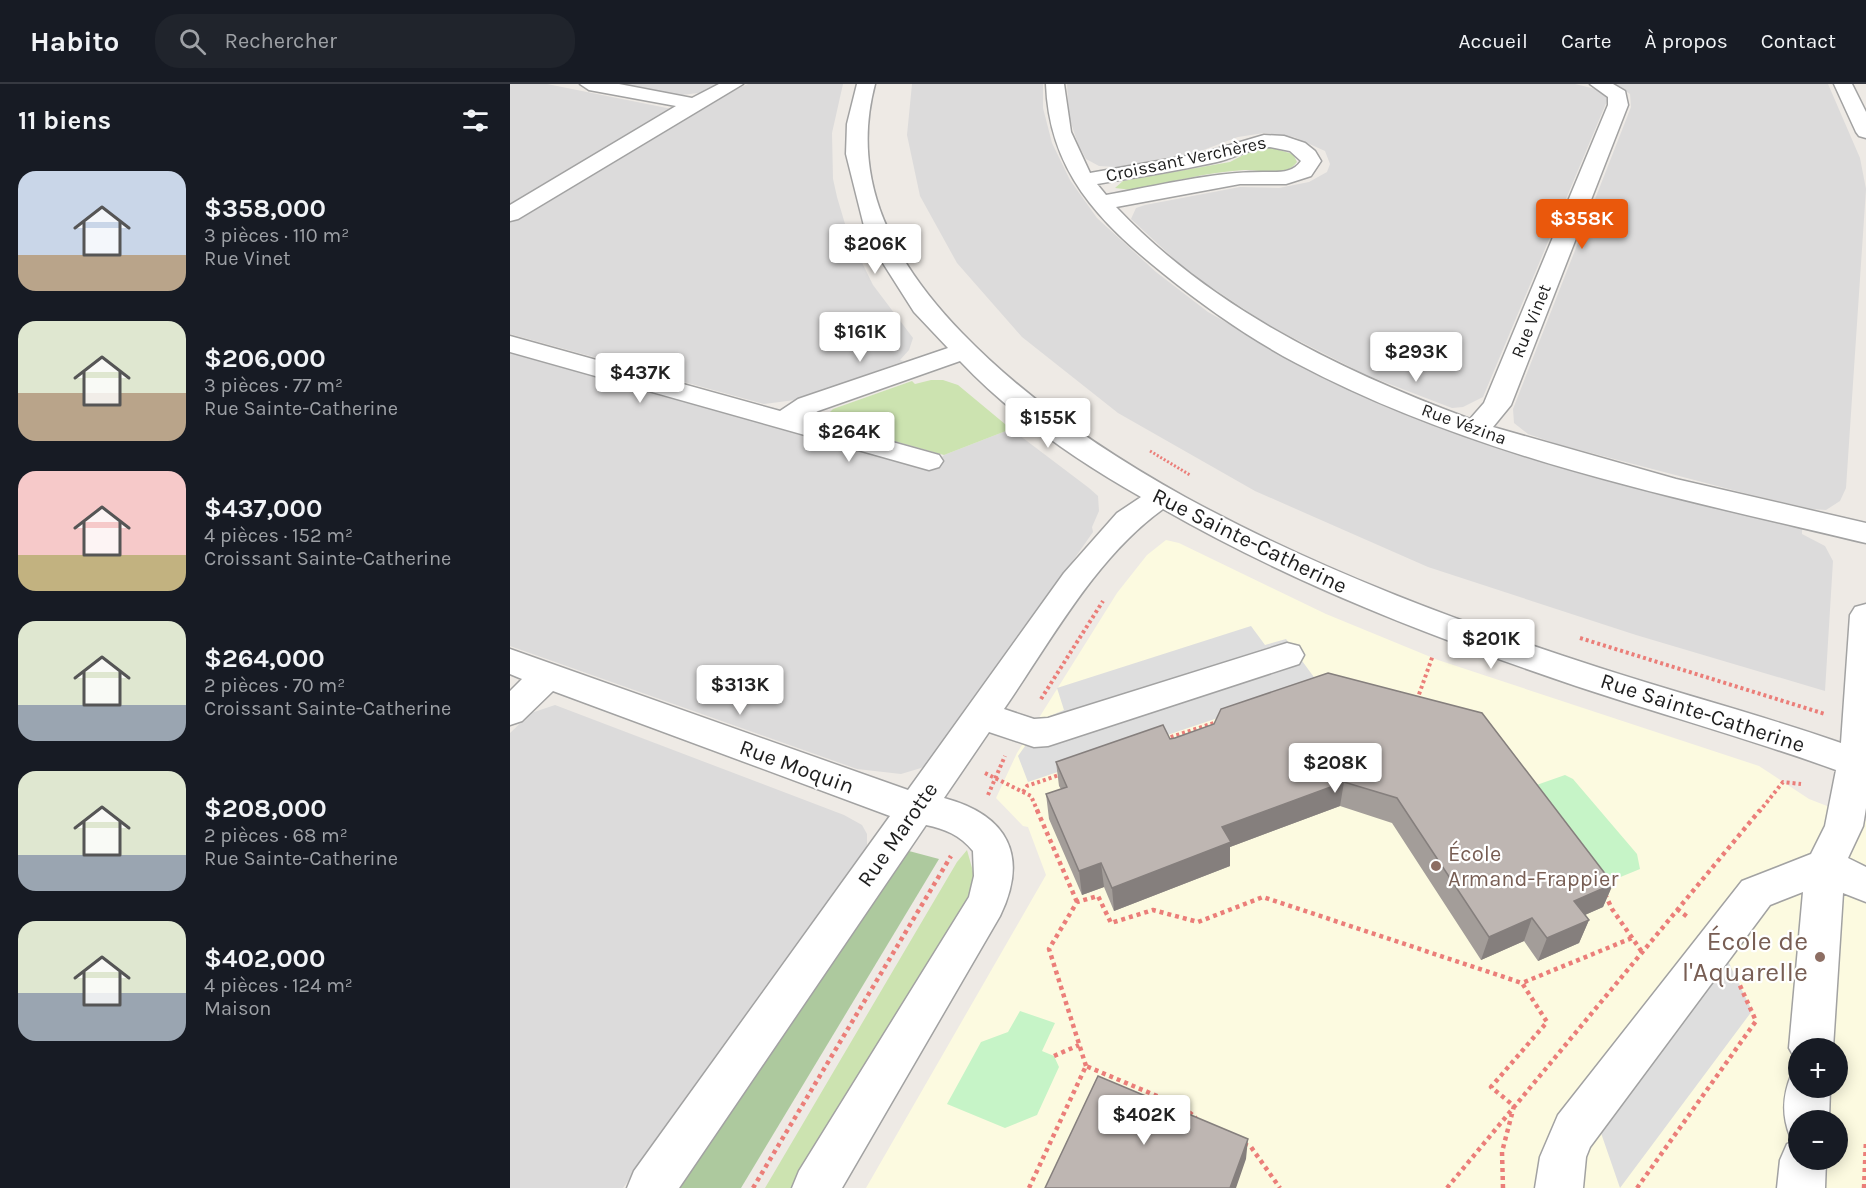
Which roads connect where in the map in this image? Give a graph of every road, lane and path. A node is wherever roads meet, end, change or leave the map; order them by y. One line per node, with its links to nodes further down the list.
1 (589, 84): 7 (street)
2 (734, 84): 7 (street)
3 (866, 84): 13 (street, Rue Sainte-Catherine)
4 (1055, 84): 9 (street, Rue Vézina)
5 (1599, 84): 15 (street, Rue Vinet)
6 (1843, 84): 8 (street)
7 (694, 104): 11 (street)
8 (1866, 132)
9 (1083, 180): 10 (street, Rue Vézina); 10 (street, Croissant Verchères)
10 (1099, 203): 15 (street, Rue Vézina)
11 (510, 214)
12 (510, 344): 14 (street)
13 (964, 351): 14 (street); 18 (street, Rue Sainte-Catherine)
14 (782, 421): 17 (street)
15 (1476, 429): 19 (street, Rue Vézina)
16 (1144, 448): 18 (path, Rue Sainte-Catherine)
17 (929, 461)
18 (1171, 483): 31 (street, Rue Marotte); 35 (street, Rue Sainte-Catherine)
19 (1866, 533)
20 (1108, 593): 28 (path)
21 (1866, 615): 35 (street)
22 (1576, 637): 29 (path, Rue Sainte-Catherine)
23 (1287, 655): 31 (street)
24 (1433, 655): 27 (path)
25 (510, 661): 26 (street, Rue Moquin)
26 (548, 675): 30 (street); 42 (street, Rue Moquin)
27 (1416, 702)
28 (1037, 705)
29 (1812, 710)
30 (510, 712)
31 (981, 715): 42 (street, Rue Marotte)
32 (1224, 720): 33 (path)
33 (1167, 748)
34 (1006, 753): 38 (path)
35 (1862, 765): 44 (street)
36 (981, 771): 38 (path)
37 (1072, 771): 40 (path)
38 (997, 779): 40 (path); 41 (path)
39 (1801, 784): 49 (path)
40 (1023, 792): 47 (path)
41 (986, 799)
42 (915, 809): 63 (street, Rue Marotte); 65 (street, Rue Moquin)
43 (956, 849): 64 (path)
44 (1825, 866): 46 (street); 52 (street); 70 (street)
45 (1601, 885): 48 (path)
46 (1866, 885)
47 (1077, 902): 50 (path); 53 (path)
48 (1632, 938): 49 (path); 50 (path)
49 (1642, 952): 56 (path)
50 (1522, 983): 56 (path)
51 (1756, 1021): 71 (path)
52 (1812, 1038)
53 (1079, 1045): 54 (path); 55 (path)
54 (1054, 1056)
55 (1086, 1066): 57 (path); 66 (path)
56 (1514, 1106): 68 (path); 69 (path)
57 (1183, 1107): 58 (path); 59 (path)
58 (1178, 1117)
59 (1198, 1121)
60 (1233, 1139): 67 (path)
61 (1866, 1140): 73 (path)
62 (1802, 1170): 72 (street)
63 (651, 1188)
64 (753, 1188)
65 (816, 1188)
66 (1029, 1188)
67 (1280, 1188)
68 (1446, 1188)
69 (1503, 1188)
70 (1559, 1188)
71 (1637, 1188)
72 (1801, 1188)
73 (1864, 1188)

